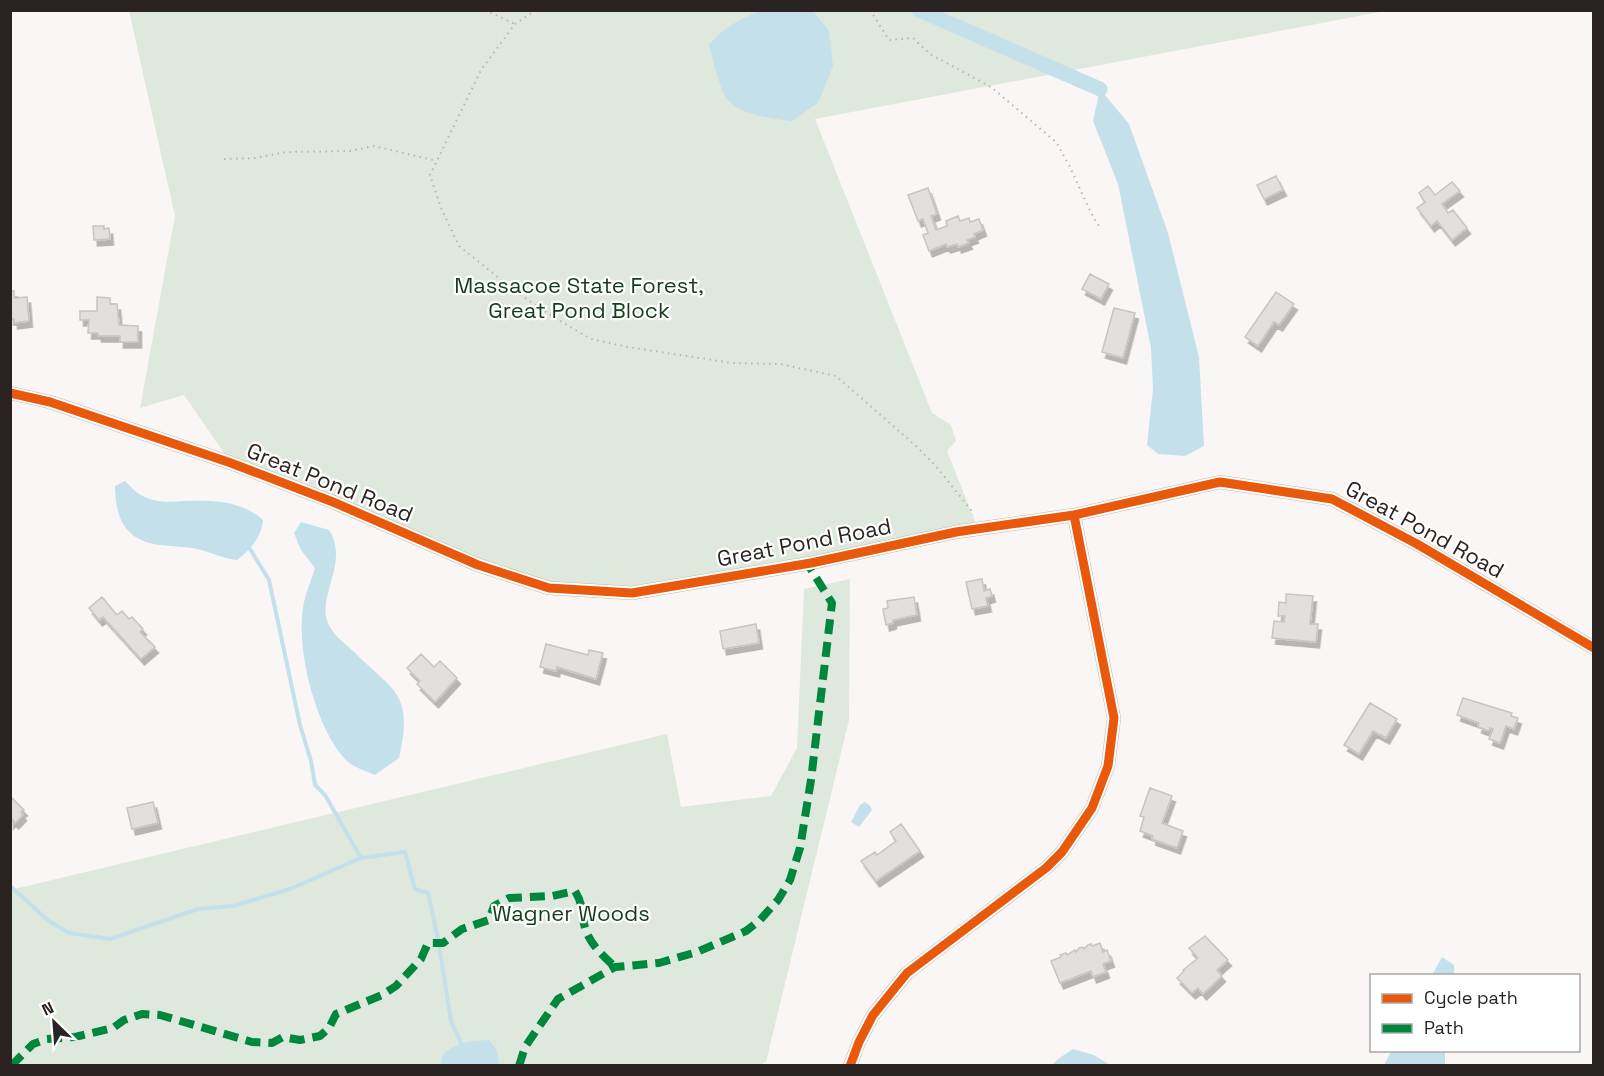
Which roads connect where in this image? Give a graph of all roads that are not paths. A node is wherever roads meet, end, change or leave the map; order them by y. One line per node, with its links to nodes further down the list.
1 (10, 393): 2 (street, Great Pond Road)
2 (1074, 515): 3 (street, Great Pond Road); 4 (street)
3 (1593, 648)
4 (850, 1065)

